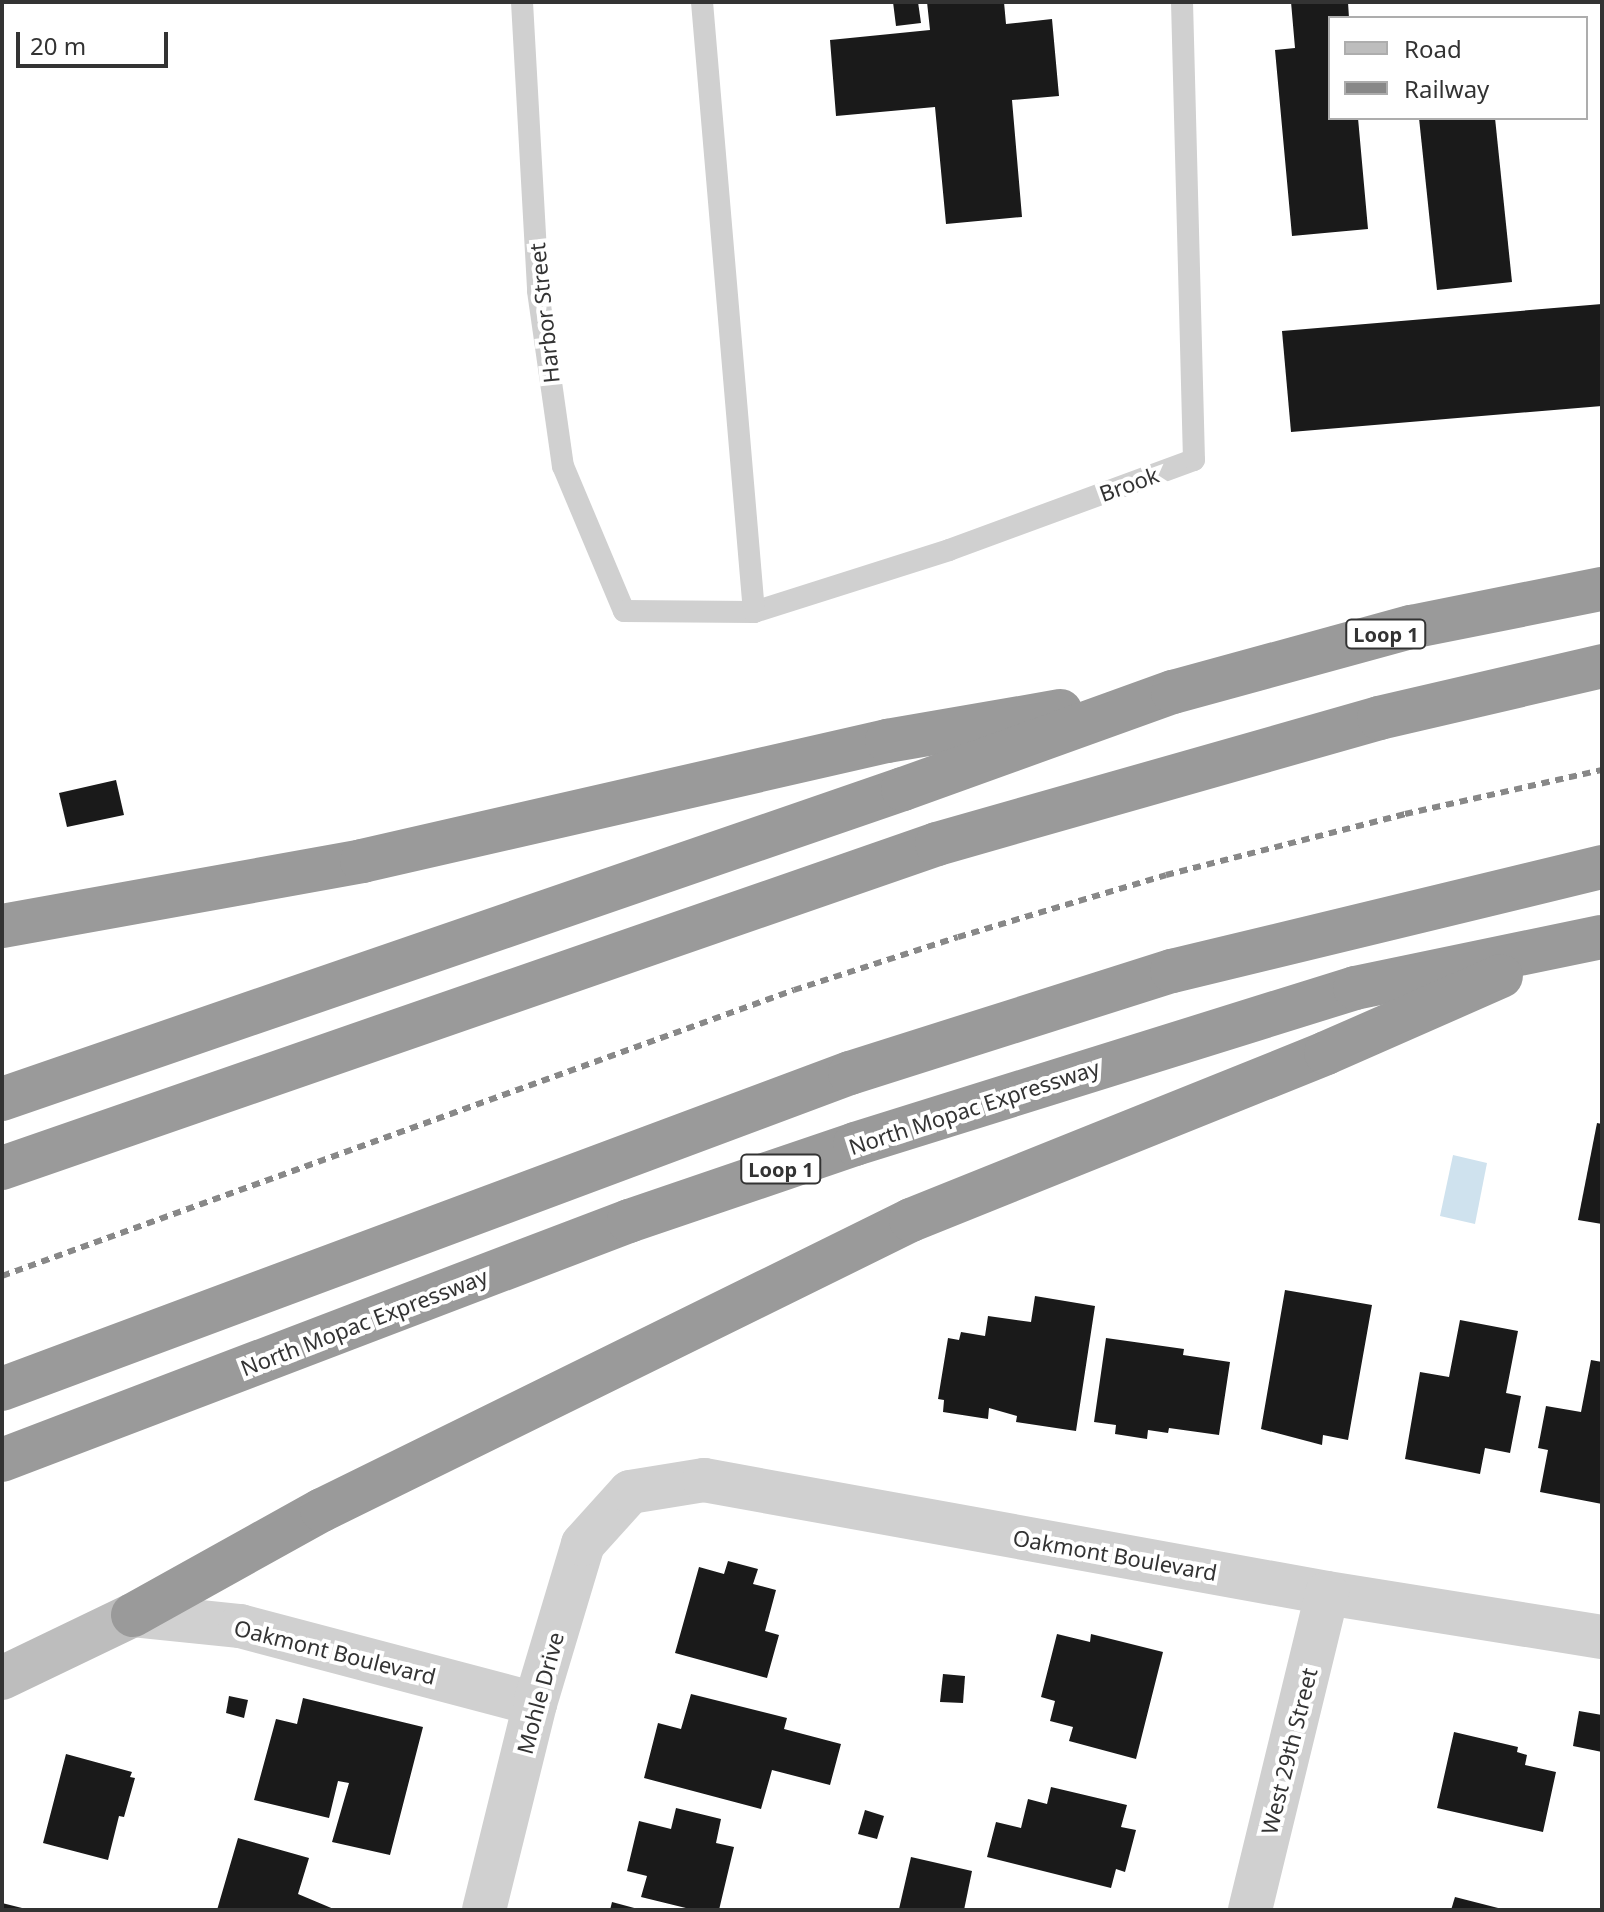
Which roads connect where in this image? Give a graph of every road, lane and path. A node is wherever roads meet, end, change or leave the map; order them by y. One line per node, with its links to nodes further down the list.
1 (522, 2): 5 (lane, Harbor Street)
2 (702, 2): 6 (lane)
3 (1182, 2): 6 (lane, Brook)
4 (1602, 589): 8 (highway, Loop 1)
5 (624, 611): 6 (lane, Brook)
6 (754, 612)
7 (1602, 666): 13 (highway)
8 (1173, 692): 10 (highway); 12 (highway, Loop 1)
9 (1602, 867): 14 (highway)
10 (2, 926)
11 (1591, 939): 15 (highway, North Mopac Expressway / Loop 1); 18 (highway)
12 (2, 1099)
13 (2, 1168)
14 (2, 1389)
15 (2, 1460)
16 (630, 1492): 17 (street, Oakmont Boulevard); 21 (street, Mohle Drive)
17 (1327, 1593): 19 (street, Oakmont Boulevard); 23 (street, West 29th Street)
18 (133, 1615): 20 (street); 21 (street, Oakmont Boulevard)
19 (1602, 1637)
20 (2, 1678)
21 (535, 1704): 22 (street, Mohle Drive)
22 (484, 1910)
23 (1250, 1910)

